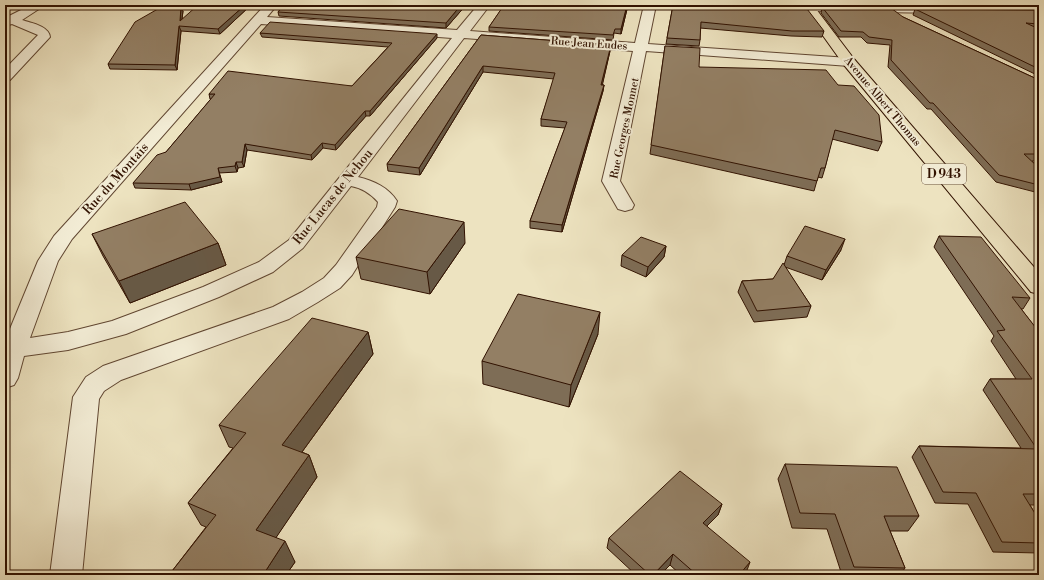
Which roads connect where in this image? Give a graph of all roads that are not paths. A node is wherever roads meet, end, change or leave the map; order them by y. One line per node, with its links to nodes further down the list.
1 (39, 5): 9 (street)
2 (271, 5): 8 (street, Rue du Montais)
3 (484, 5): 13 (street, Rue Lucas de Nehou)
4 (650, 5): 14 (street, Rue Georges Monnet)
5 (808, 6): 6 (street); 15 (main road, Avenue Albert Thomas / D 943)
6 (893, 9): 7 (street); 10 (street)
7 (954, 10)
8 (257, 20): 13 (street, Rue Jean Eudes); 20 (street, Rue du Montais)
9 (9, 21): 11 (street)
10 (913, 21)
11 (42, 32): 12 (street); 16 (street)
12 (12, 34)
13 (462, 34): 14 (street, Rue Jean Eudes); 17 (street, Rue Lucas de Nehou)
14 (642, 47): 15 (street, Rue Jean Eudes); 18 (street, Rue Georges Monnet)
15 (849, 62): 19 (main road, Avenue Albert Thomas / D 943)
16 (5, 77)
17 (346, 180): 20 (street, Rue Lucas de Nehou); 22 (street)
18 (626, 205)
19 (1039, 287)
20 (14, 349): 21 (street, Rue du Montais)
21 (5, 378)
22 (66, 575)

